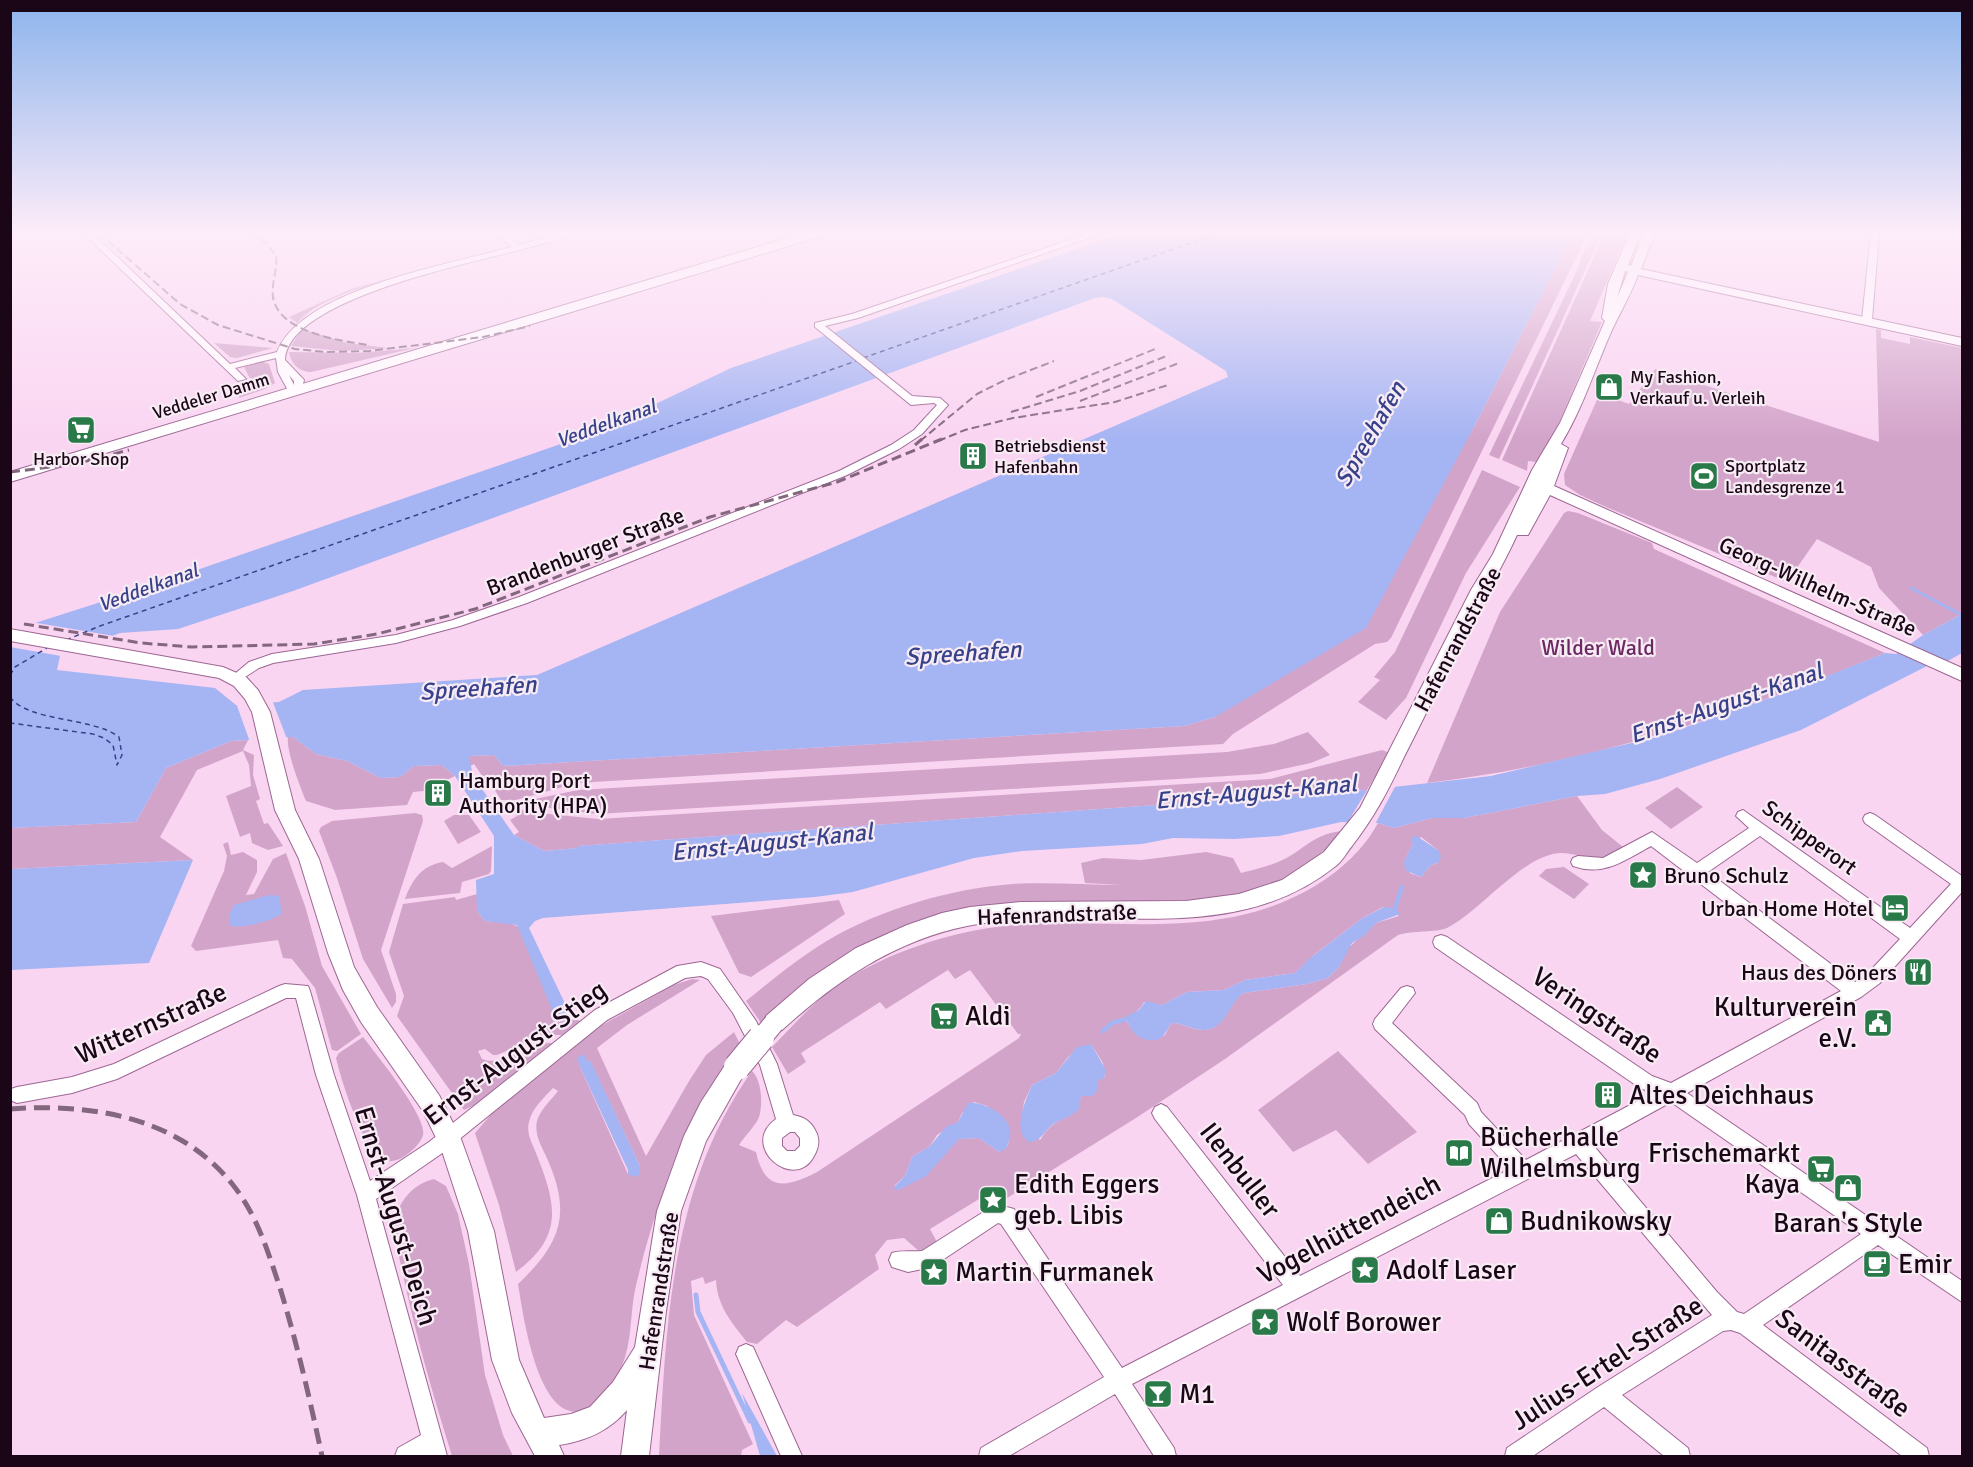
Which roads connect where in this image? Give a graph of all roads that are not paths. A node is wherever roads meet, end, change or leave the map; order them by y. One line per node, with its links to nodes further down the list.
1 (160, 301): 13 (street)
2 (341, 301): 12 (street)
3 (589, 301): 15 (main road, Veddeler Damm)
4 (898, 301): 16 (street)
5 (1611, 301): 10 (main road)
6 (1622, 301): 10 (main road)
7 (1782, 301): 9 (main road)
8 (1869, 301): 9 (street)
9 (1868, 320): 11 (main road)
10 (1607, 328): 20 (main road, Hafenrandstraße)
11 (1962, 342)
12 (281, 357): 13 (street); 15 (street)
13 (229, 367): 14 (street)
14 (242, 379)
15 (294, 387): 18 (main road, Veddeler Damm); 19 (main road, Veddeler Damm)
16 (922, 404): 17 (street); 17 (street)
17 (933, 417): 23 (street, Brandenburger Straße)
18 (10, 471)
19 (10, 477)
20 (1540, 494): 22 (main road, Georg-Wilhelm-Straße); 48 (main road, Hafenrandstraße, bridge)
21 (10, 635): 23 (main road)
22 (1962, 675)
23 (237, 677): 39 (main road)
24 (1743, 816): 26 (street, Schipperort)
25 (1870, 819): 29 (street)
26 (1760, 828): 28 (street); 30 (street, Schipperort)
27 (1578, 862): 28 (street)
28 (1696, 872): 33 (street)
29 (1962, 883): 30 (street, Vogelhüttendeich)
30 (1910, 937): 33 (street, Vogelhüttendeich)
31 (1441, 942): 35 (street, Veringstraße)
32 (302, 991): 36 (street, Witternstraße); 42 (street, Ernst-August-Deich)
33 (1855, 992): 35 (street, Vogelhüttendeich)
34 (1407, 993): 41 (street)
35 (1671, 1092): 40 (street, Vogelhüttendeich); 43 (street, Veringstraße)
36 (17, 1095)
37 (1161, 1113): 45 (street, Ilenbuller)
38 (786, 1125): 39 (street, Ernst-August-Stieg)
39 (448, 1137): 42 (street, Ernst-August-Stieg); 52 (main road)
40 (1579, 1143): 41 (street, Vogelhüttendeich); 47 (street, Sanitasstraße)
41 (1523, 1170): 45 (street, Vogelhüttendeich)
42 (366, 1195): 53 (street, Ernst-August-Deich)
43 (1875, 1232): 46 (street, Veringstraße); 47 (street, Julius-Ertel-Straße)
44 (899, 1260): 50 (street)
45 (1298, 1289): 50 (street, Vogelhüttendeich)
46 (1962, 1292)
47 (1739, 1323): 51 (street, Julius-Ertel-Straße); 61 (street, Sanitasstraße)
48 (648, 1350): 52 (main road); 55 (main road, Hafenrandstraße)
49 (746, 1354): 56 (street)
50 (1118, 1381): 57 (street, Vogelhüttendeich); 58 (street)
51 (1605, 1394): 59 (street, Julius-Ertel-Straße); 60 (street)
52 (543, 1445)
53 (435, 1448): 54 (street)
54 (406, 1456)
55 (636, 1456)
56 (792, 1456)
57 (989, 1456)
58 (1166, 1456)
59 (1515, 1456)
60 (1680, 1456)
61 (1919, 1456)

